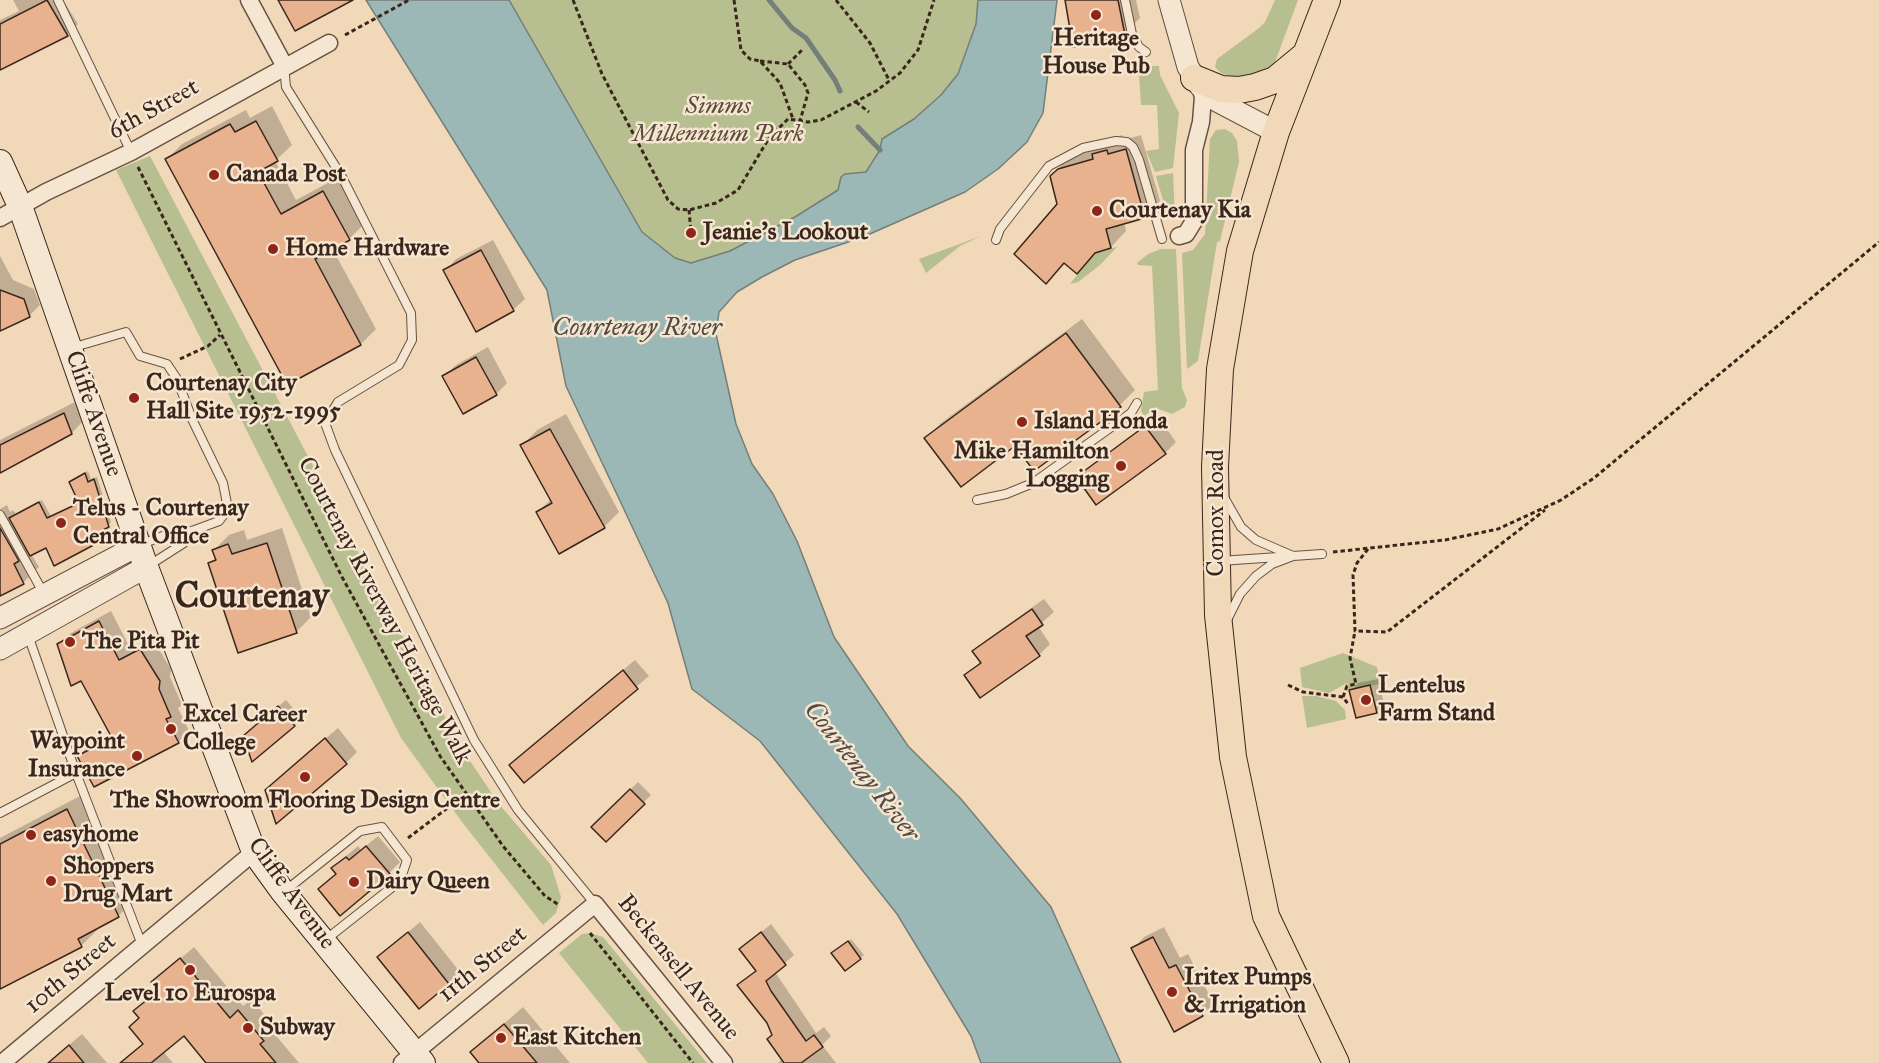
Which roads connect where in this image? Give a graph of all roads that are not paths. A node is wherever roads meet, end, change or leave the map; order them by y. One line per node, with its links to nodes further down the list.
1 (58, 0): 12 (lane)
2 (249, 0): 9 (street)
3 (1125, 0): 7 (lane)
4 (1169, 0): 10 (street)
5 (1327, 0): 8 (main road, Comox Road)
6 (329, 43): 9 (street, 6th Street)
7 (1146, 52)
8 (1305, 56): 10 (main road); 11 (main road, Comox Road)
9 (284, 65): 12 (street, 6th Street); 37 (lane)
10 (1197, 82): 11 (street); 15 (street)
11 (1276, 132): 20 (main road, Comox Road)
12 (131, 152): 14 (street, 6th Street)
13 (0, 162): 14 (main road, Cliffe Avenue)
14 (10, 212): 18 (main road, Cliffe Avenue)
15 (1179, 236)
16 (1162, 238): 17 (lane)
17 (996, 240)
18 (70, 348): 23 (lane); 25 (main road, Cliffe Avenue)
19 (1137, 403): 21 (lane)
20 (1216, 458): 26 (lane); 27 (main road, Comox Road)
21 (977, 500)
22 (0, 515): 28 (lane)
23 (192, 531): 25 (lane); 25 (lane)
24 (1322, 554): 26 (lane)
25 (143, 556): 28 (street); 30 (street); 35 (main road, Cliffe Avenue)
26 (1293, 556): 27 (lane); 31 (lane)
27 (1216, 561): 31 (main road, Comox Road)
28 (45, 595): 29 (street)
29 (0, 618)
30 (28, 635): 32 (street); 33 (lane)
31 (1220, 637): 43 (main road, Comox Road)
32 (0, 649)
33 (76, 773): 34 (lane); 39 (lane)
34 (0, 813)
35 (254, 852): 36 (main road, Cliffe Avenue); 39 (street, 10th Street)
36 (283, 892): 38 (main road, Cliffe Avenue); 38 (lane)
37 (595, 904): 40 (street, 11th Street); 42 (street, Beckensell Avenue)
38 (324, 942): 40 (main road, Cliffe Avenue)
39 (142, 945): 41 (street, 10th Street)
40 (413, 1060)
41 (2, 1063)
42 (724, 1063)
43 (1336, 1063)

